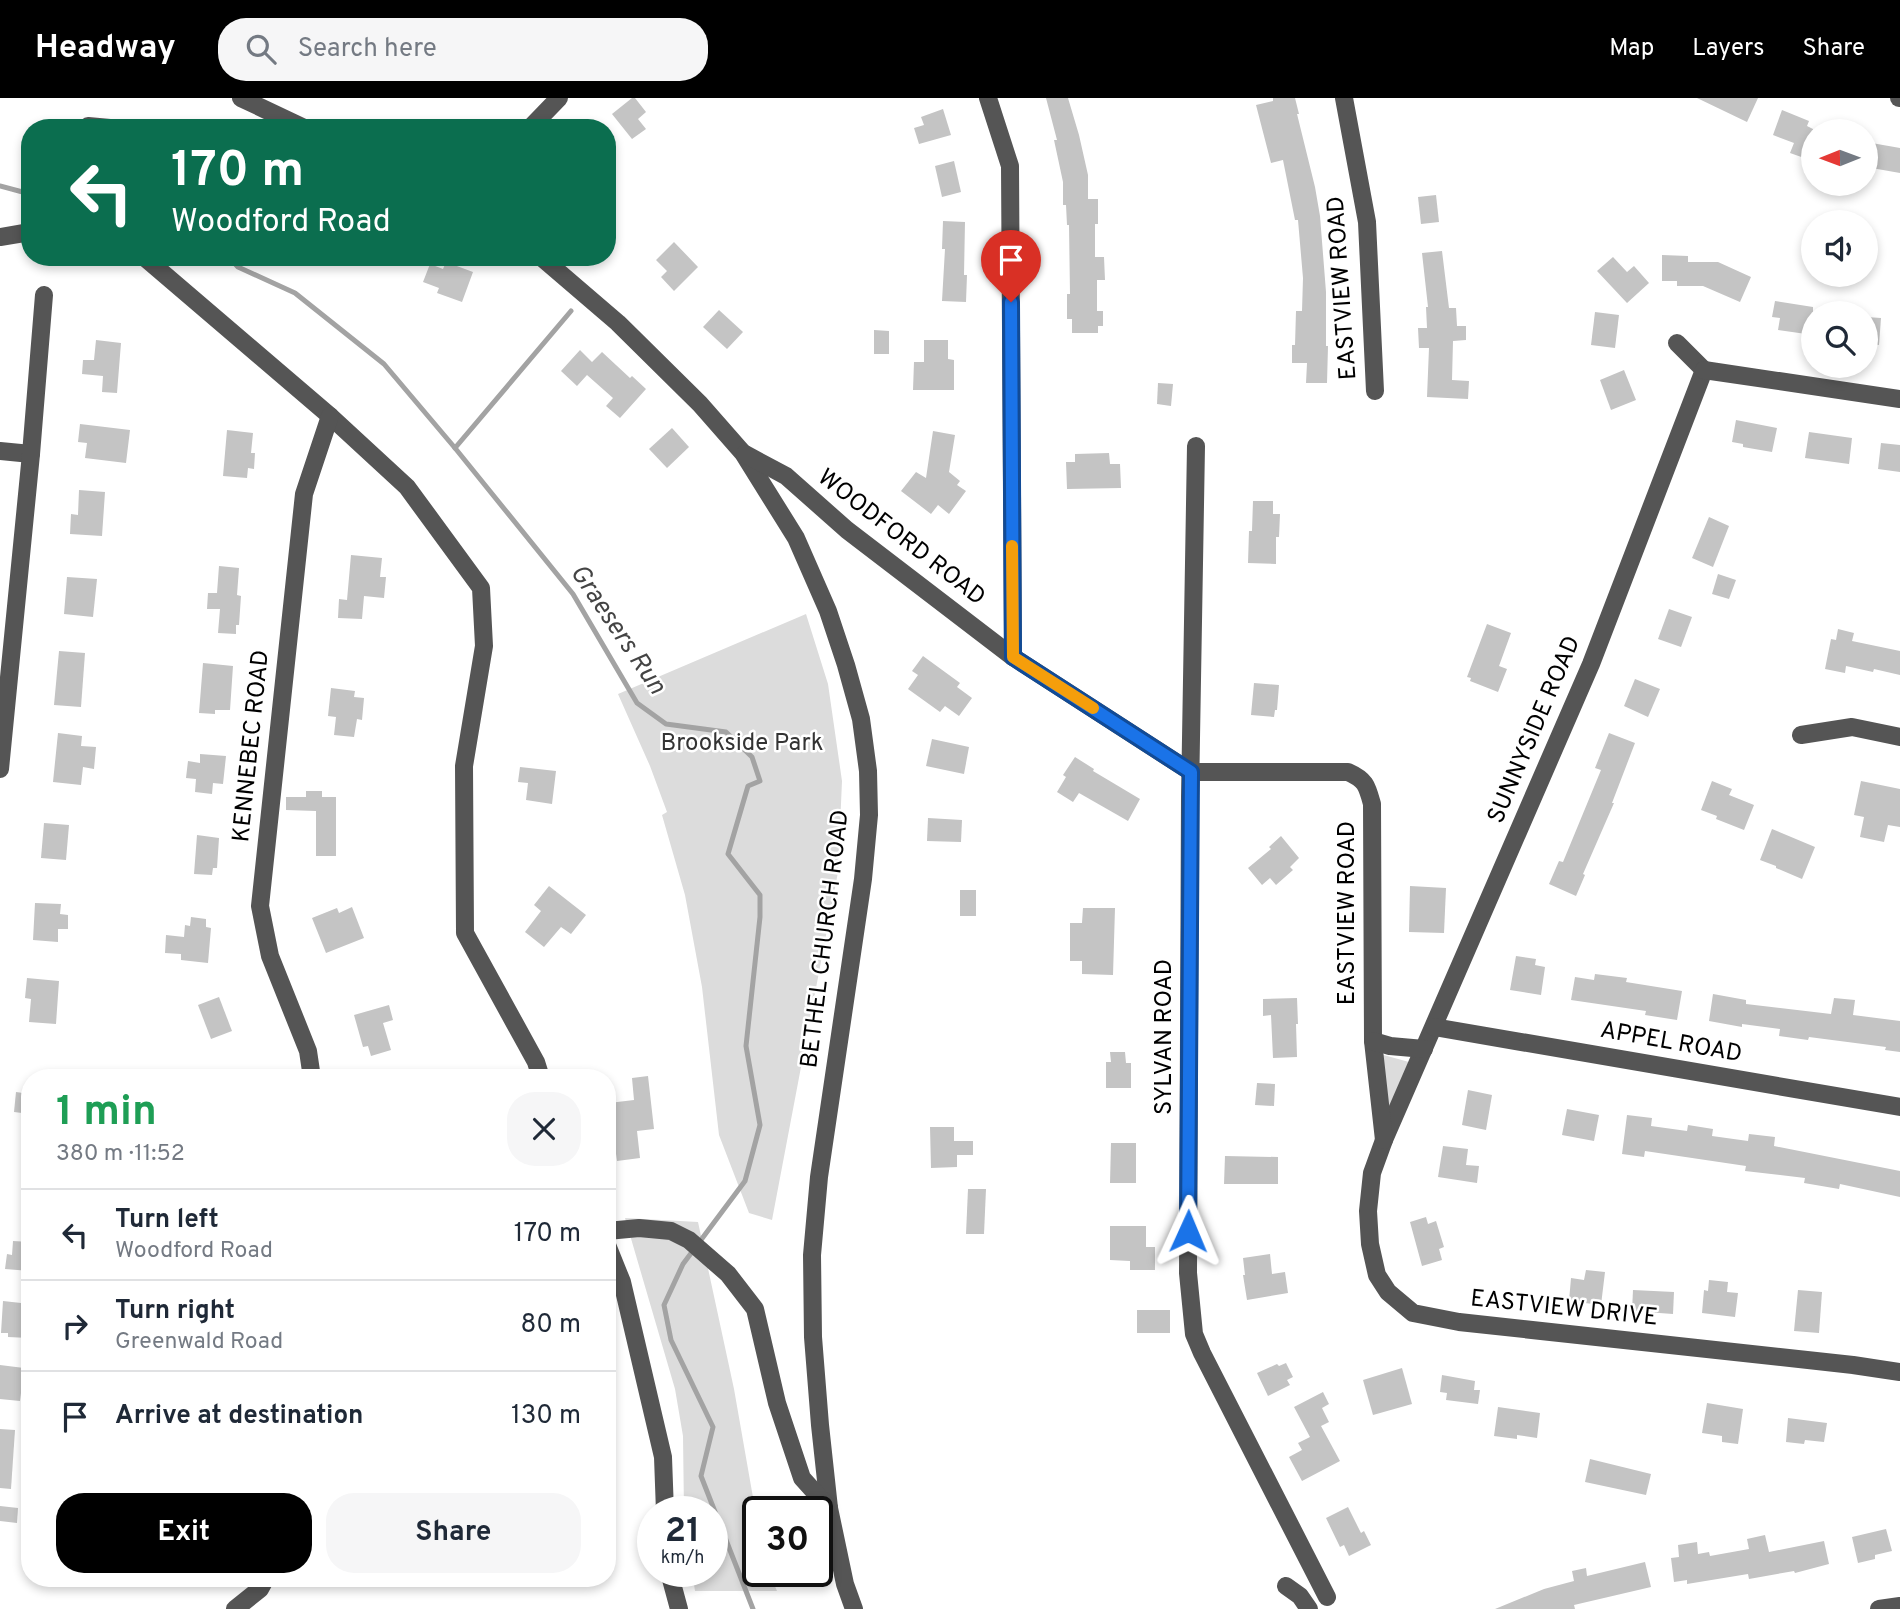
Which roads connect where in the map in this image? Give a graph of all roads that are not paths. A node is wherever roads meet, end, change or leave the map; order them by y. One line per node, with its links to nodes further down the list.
1 (241, 98): 5 (street)
2 (559, 98): 6 (street)
3 (988, 98): 21 (street)
4 (1344, 98): 14 (street, EASTVIEW ROAD)
5 (282, 119)
6 (539, 119)
7 (21, 234): 8 (street)
8 (0, 237)
9 (155, 266): 16 (street)
10 (552, 266): 19 (street, BETHEL CHURCH ROAD)
11 (44, 295): 20 (street)
12 (1676, 343): 13 (street)
13 (1704, 370): 15 (street); 26 (street, SUNNYSIDE ROAD)
14 (1375, 391)
15 (1900, 399)
16 (330, 416): 29 (street, KENNEBEC ROAD); 30 (street)
17 (1196, 446): 25 (street, SYLVAN ROAD)
18 (0, 451): 20 (street)
19 (743, 453): 21 (street, WOODFORD ROAD); 38 (street, BETHEL CHURCH ROAD)
20 (31, 454): 24 (street)
21 (1013, 657): 25 (street, WOODFORD ROAD)
22 (1801, 735): 23 (street)
23 (1900, 737)
24 (0, 769)
25 (1191, 772): 27 (street, EASTVIEW ROAD); 43 (street, SYLVAN ROAD)
26 (1434, 1027): 28 (street, SUNNYSIDE ROAD); 31 (street, APPEL ROAD)
27 (1373, 1041): 28 (street); 32 (street, EASTVIEW ROAD)
28 (1424, 1049): 32 (street, SUNNYSIDE ROAD)
29 (311, 1069)
30 (538, 1069)
31 (1900, 1107)
32 (1384, 1140): 35 (street, EASTVIEW DRIVE)
33 (616, 1230): 37 (street)
34 (616, 1267): 36 (street)
35 (1900, 1372)
36 (664, 1496)
37 (818, 1496)
38 (828, 1496)
39 (833, 1527): 47 (street, BETHEL CHURCH ROAD)
40 (1286, 1586): 48 (street)
41 (261, 1587): 45 (street)
42 (673, 1587): 46 (street)
43 (1327, 1597)
44 (1900, 1606): 49 (street)
45 (235, 1609)
46 (679, 1609)
47 (854, 1609)
48 (1310, 1609)
49 (1879, 1609)

